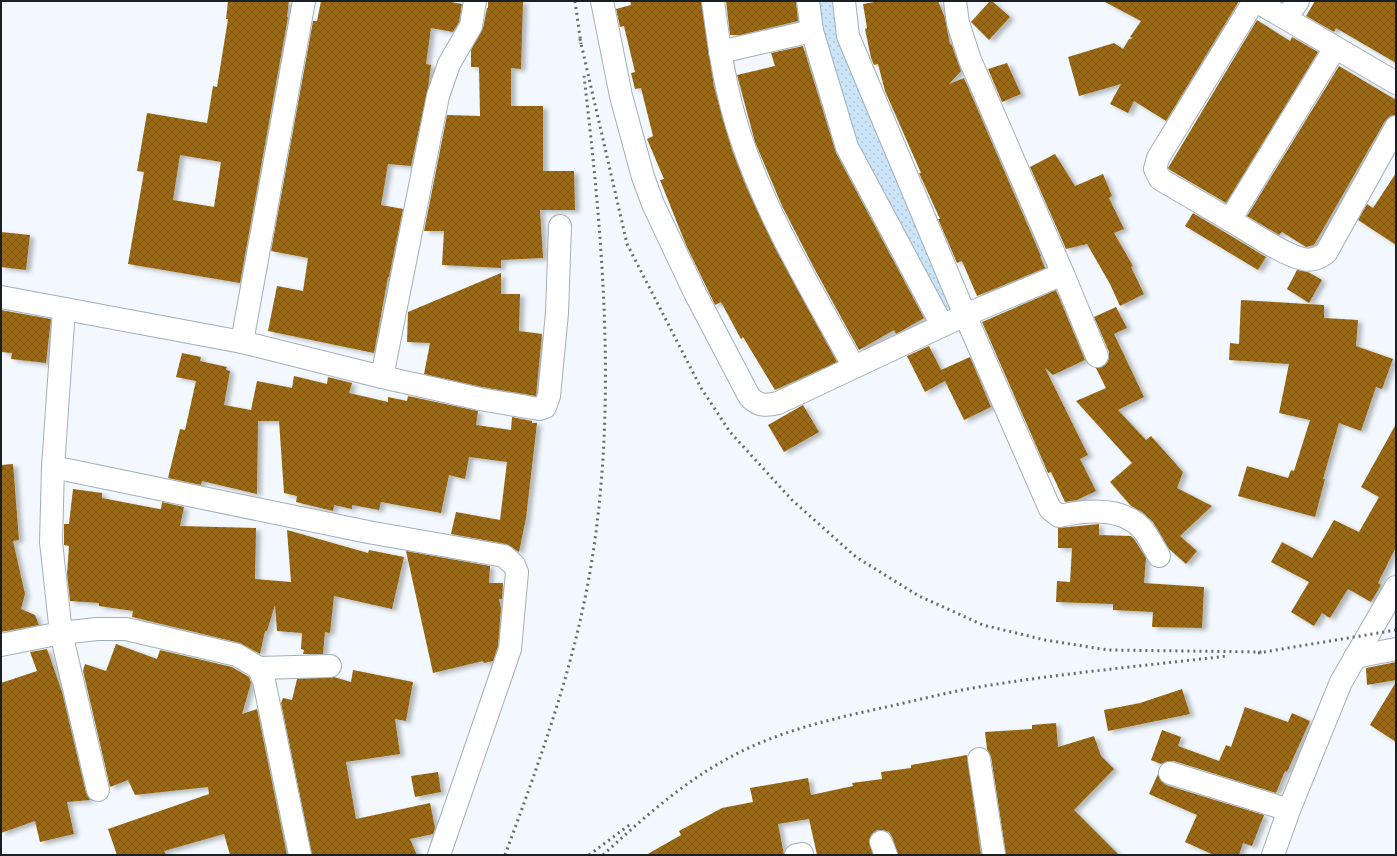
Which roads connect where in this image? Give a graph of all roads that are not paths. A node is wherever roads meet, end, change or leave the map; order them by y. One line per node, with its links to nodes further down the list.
1 (304, 1): 22 (street)
2 (475, 1): 25 (street)
3 (602, 1): 24 (street)
4 (713, 1): 12 (street)
5 (808, 1): 10 (street)
6 (844, 1): 20 (street)
7 (955, 1): 17 (street)
8 (1255, 1): 9 (street); 15 (street)
9 (1292, 10): 11 (street)
10 (812, 31): 12 (street); 21 (street)
11 (1335, 48): 13 (street); 15 (street)
12 (720, 52): 24 (street)
13 (1396, 83)
14 (1396, 127): 15 (street)
15 (1230, 220)
16 (560, 226): 25 (street)
17 (1064, 274): 20 (street); 23 (street)
18 (1, 297): 19 (street)
19 (64, 309): 22 (street); 26 (street)
20 (965, 315): 21 (street); 27 (street)
21 (942, 325): 24 (street)
22 (242, 342): 25 (street)
23 (1097, 356)
24 (854, 367)
25 (382, 377)
26 (53, 467): 30 (street); 41 (street)
27 (1159, 556)
28 (1396, 587): 29 (street)
29 (1389, 612): 33 (street)
30 (61, 633): 31 (street); 35 (street); 38 (street)
31 (1, 645)
32 (1396, 650): 33 (street)
33 (1355, 657): 39 (street)
34 (330, 666): 35 (street)
35 (259, 668): 40 (street)
36 (979, 759): 42 (street)
37 (1170, 773): 39 (street)
38 (98, 790)
39 (1289, 810): 43 (street)
40 (300, 855)
41 (439, 855)
42 (994, 855)
43 (1273, 855)

